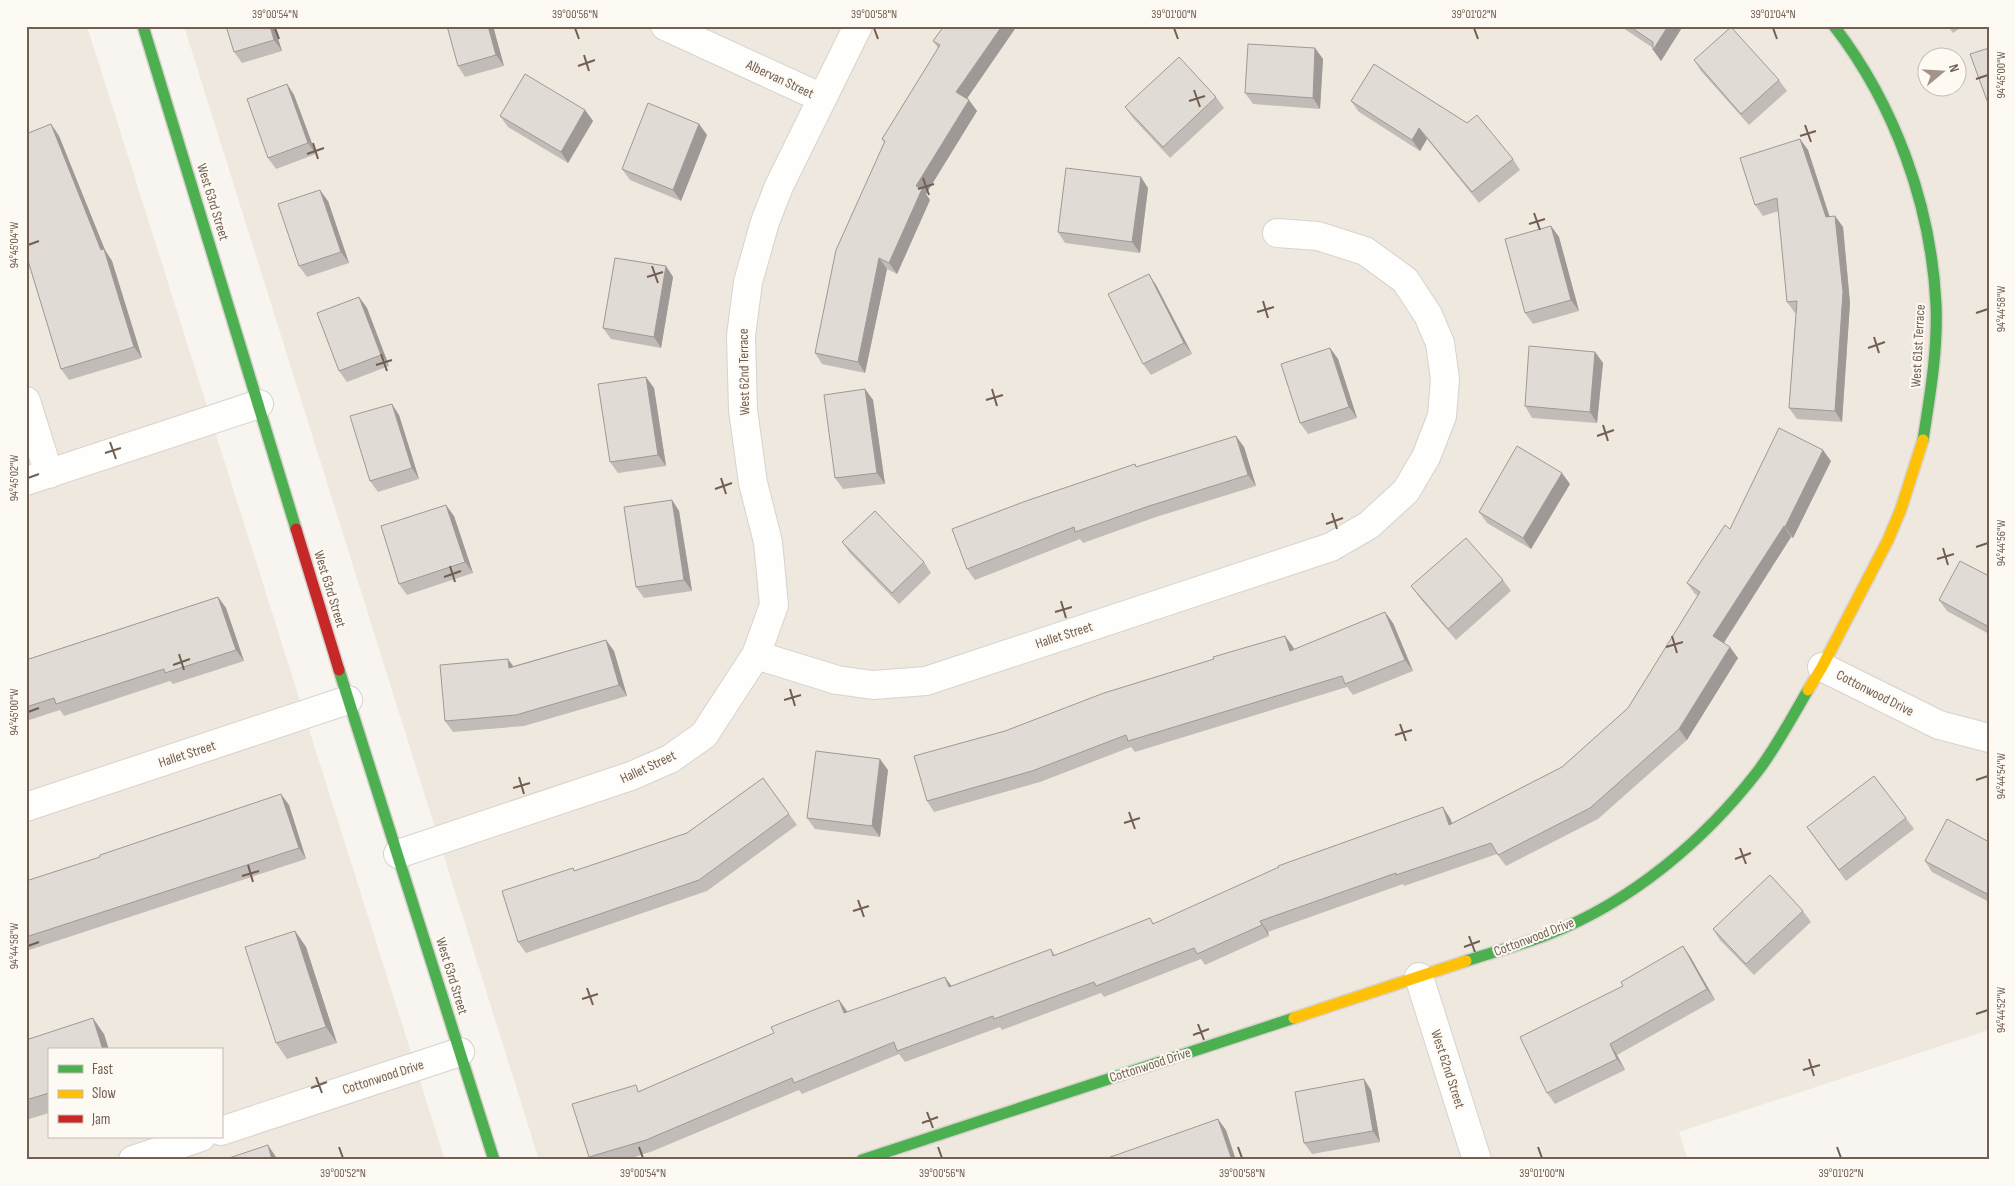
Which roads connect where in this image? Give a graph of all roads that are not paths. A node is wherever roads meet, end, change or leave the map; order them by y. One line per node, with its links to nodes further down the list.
1 (143, 26): 8 (street, West 63rd Street)
2 (665, 26): 5 (street, Albervan Street)
3 (858, 26): 5 (street, Albervan Street)
4 (1834, 26): 11 (street, West 61st Terrace)
5 (822, 98): 10 (street, West 62nd Terrace)
6 (1277, 233): 10 (street, Hallet Street)
7 (26, 401): 9 (street)
8 (258, 404): 9 (street); 12 (street, West 63rd Street)
9 (38, 477)
10 (756, 655): 15 (street, Hallet Street)
11 (1822, 667): 13 (street, Cottonwood Drive); 16 (street, Cottonwood Drive)
12 (348, 700): 14 (street, Hallet Street); 15 (street, West 63rd Street)
13 (1989, 738)
14 (26, 807)
15 (398, 854): 17 (street, West 63rd Street)
16 (1419, 977): 22 (street, Cottonwood Drive); 23 (street, West 62nd Street)
17 (460, 1052): 18 (street, Cottonwood Drive); 21 (street, West 63rd Street)
18 (222, 1130)
19 (198, 1138): 20 (street)
20 (133, 1160)
21 (494, 1160)
22 (862, 1160)
23 (1477, 1160)

